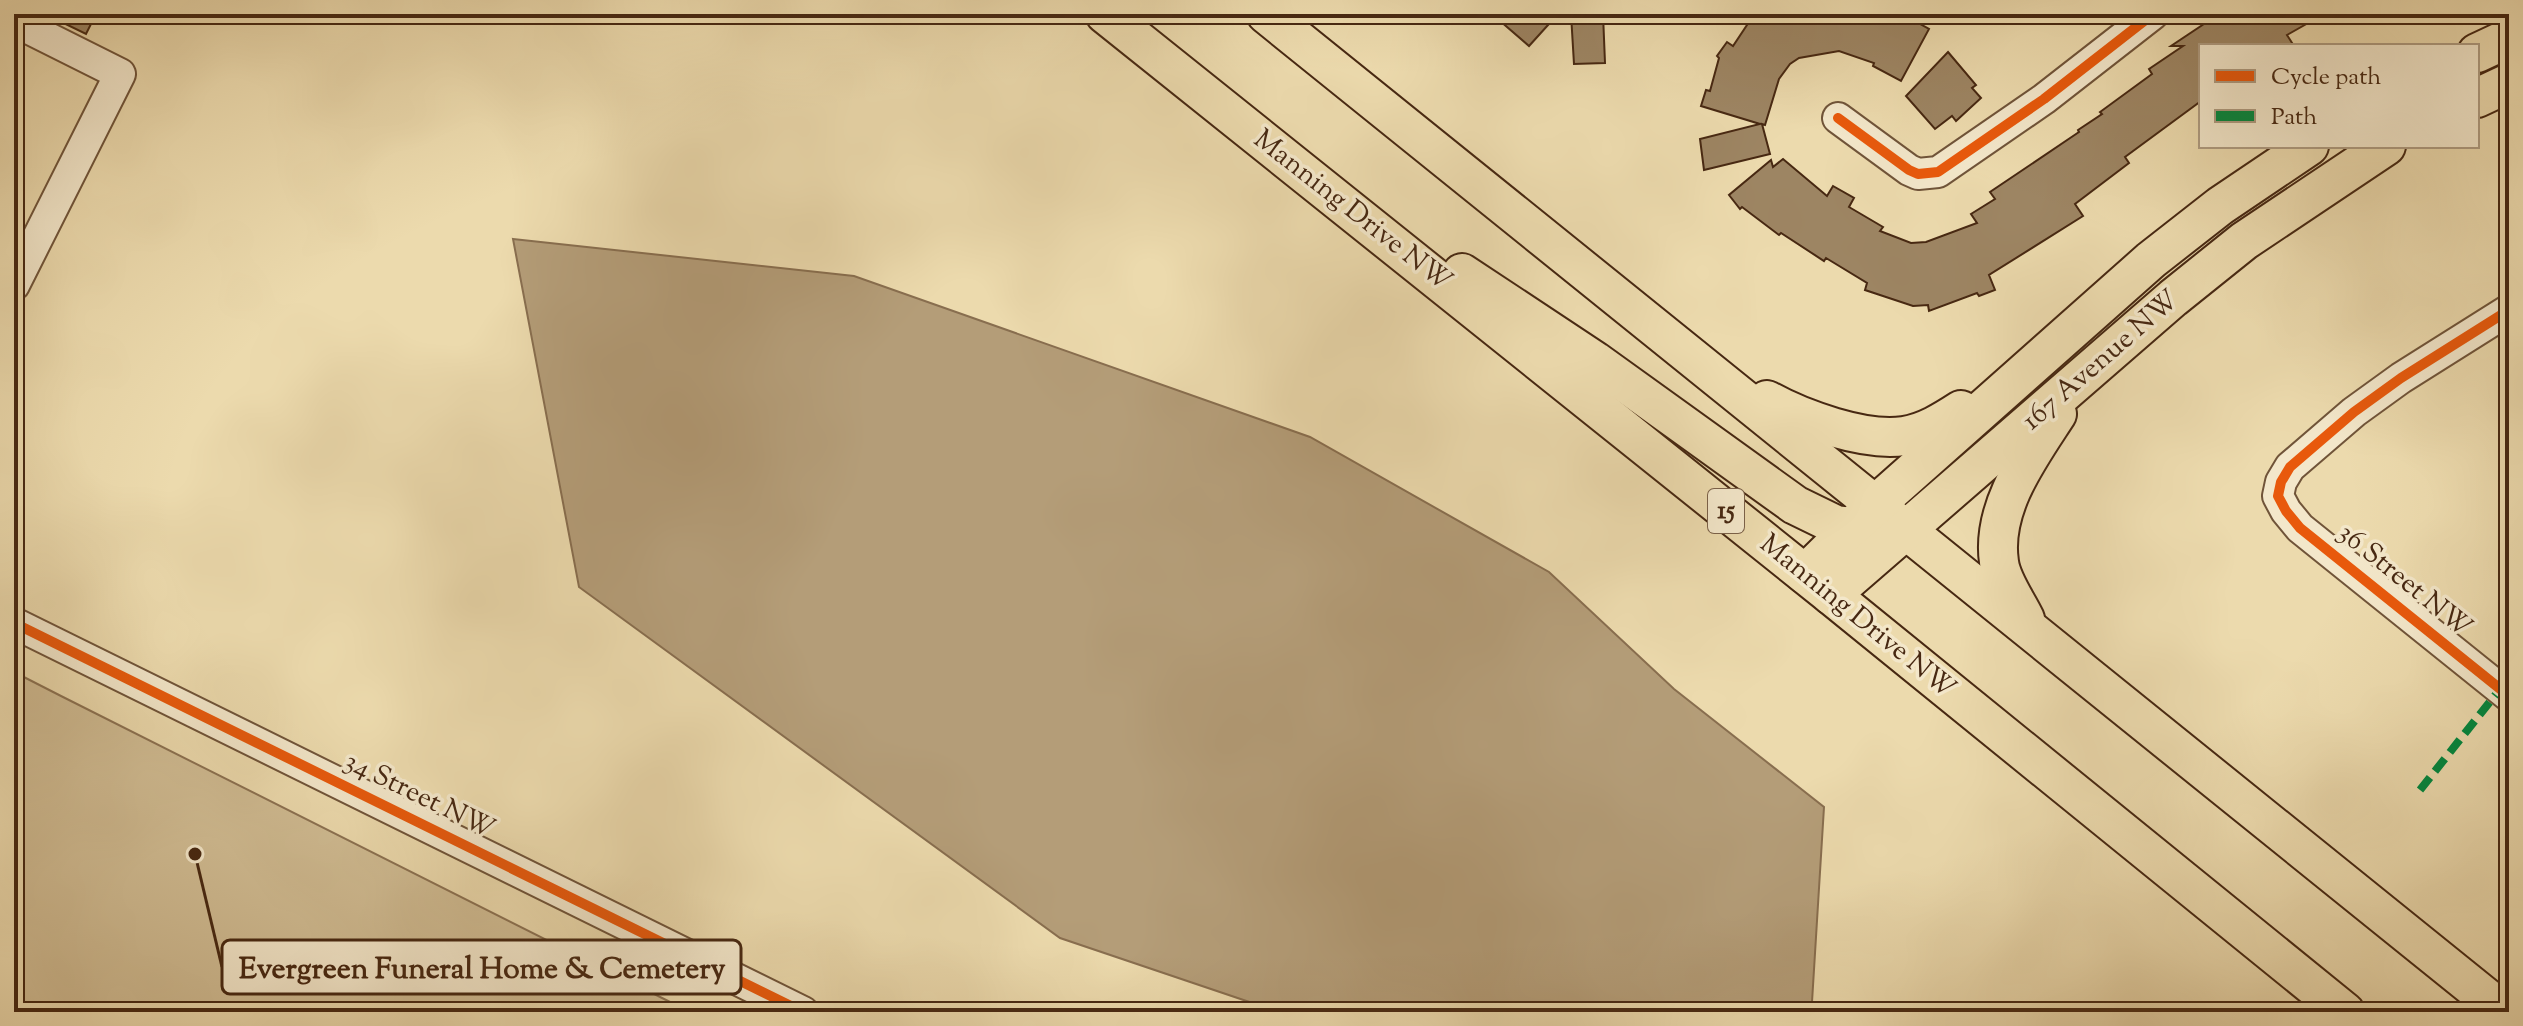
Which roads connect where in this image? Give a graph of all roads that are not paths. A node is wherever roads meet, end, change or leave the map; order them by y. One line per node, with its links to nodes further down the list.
1 (1105, 14): 12 (main road, Manning Drive NW / 15)
2 (1266, 14): 15 (main road)
3 (2153, 14): 9 (street)
4 (14, 21): 13 (street)
5 (2509, 38): 6 (main road)
6 (2479, 52)
7 (2509, 83): 8 (main road)
8 (2479, 97)
9 (1838, 118)
10 (2306, 148): 16 (main road, 167 Avenue NW)
11 (2383, 148): 17 (main road, 167 Avenue NW)
12 (1347, 207): 18 (main road); 20 (main road, Manning Drive NW / 15)
13 (14, 285)
14 (2506, 317): 23 (street, 36 Street NW)
15 (1695, 359): 16 (main road); 18 (main road)
16 (2021, 374): 18 (main road, 167 Avenue NW)
17 (2080, 378): 19 (main road, 167 Avenue NW); 22 (main road)
18 (1863, 517): 19 (main road); 20 (main road, 167 Avenue NW)
19 (1905, 530): 20 (main road, 167 Avenue NW); 22 (main road)
20 (1818, 584): 25 (main road, Manning Drive NW / 15)
21 (14, 623): 24 (street, 34 Street NW)
22 (2030, 629): 26 (main road)
23 (2509, 695)
24 (803, 1012)
25 (2345, 1012)
26 (2504, 1012)

